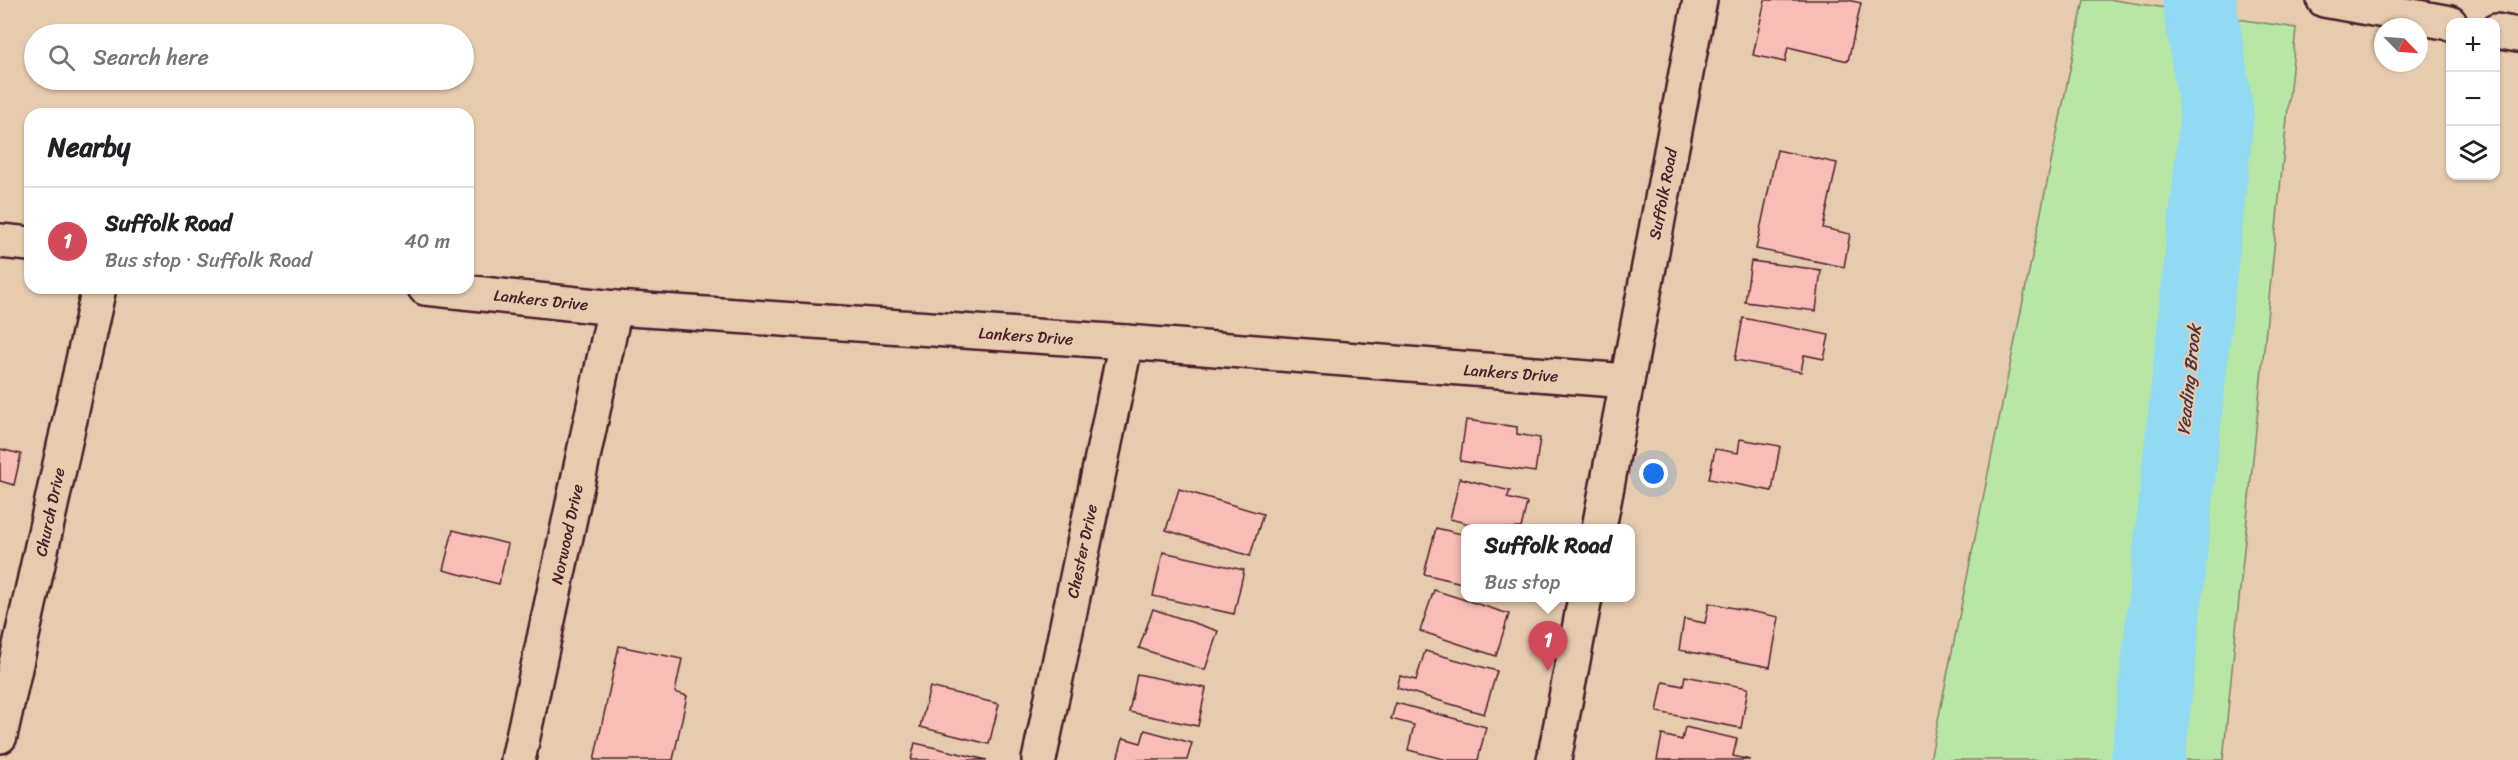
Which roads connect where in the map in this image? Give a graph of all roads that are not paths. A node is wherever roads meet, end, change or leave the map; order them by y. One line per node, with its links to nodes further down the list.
1 (1700, 0): 12 (street, Suffolk Road)
2 (2325, 0): 3 (street)
3 (2446, 21)
4 (2500, 32): 5 (street)
5 (2518, 35)
6 (0, 241): 7 (street)
7 (24, 243)
8 (474, 293): 10 (street, Lankers Drive)
9 (98, 294): 15 (street, Church Drive)
10 (615, 308): 11 (street, Lankers Drive); 16 (street, Norwood Drive)
11 (1126, 342): 12 (street, Lankers Drive); 17 (street, Chester Drive)
12 (1628, 381): 13 (street, Suffolk Road)
13 (1600, 524)
14 (1585, 602): 18 (street)
15 (0, 736)
16 (518, 760)
17 (1039, 760)
18 (1554, 760)

